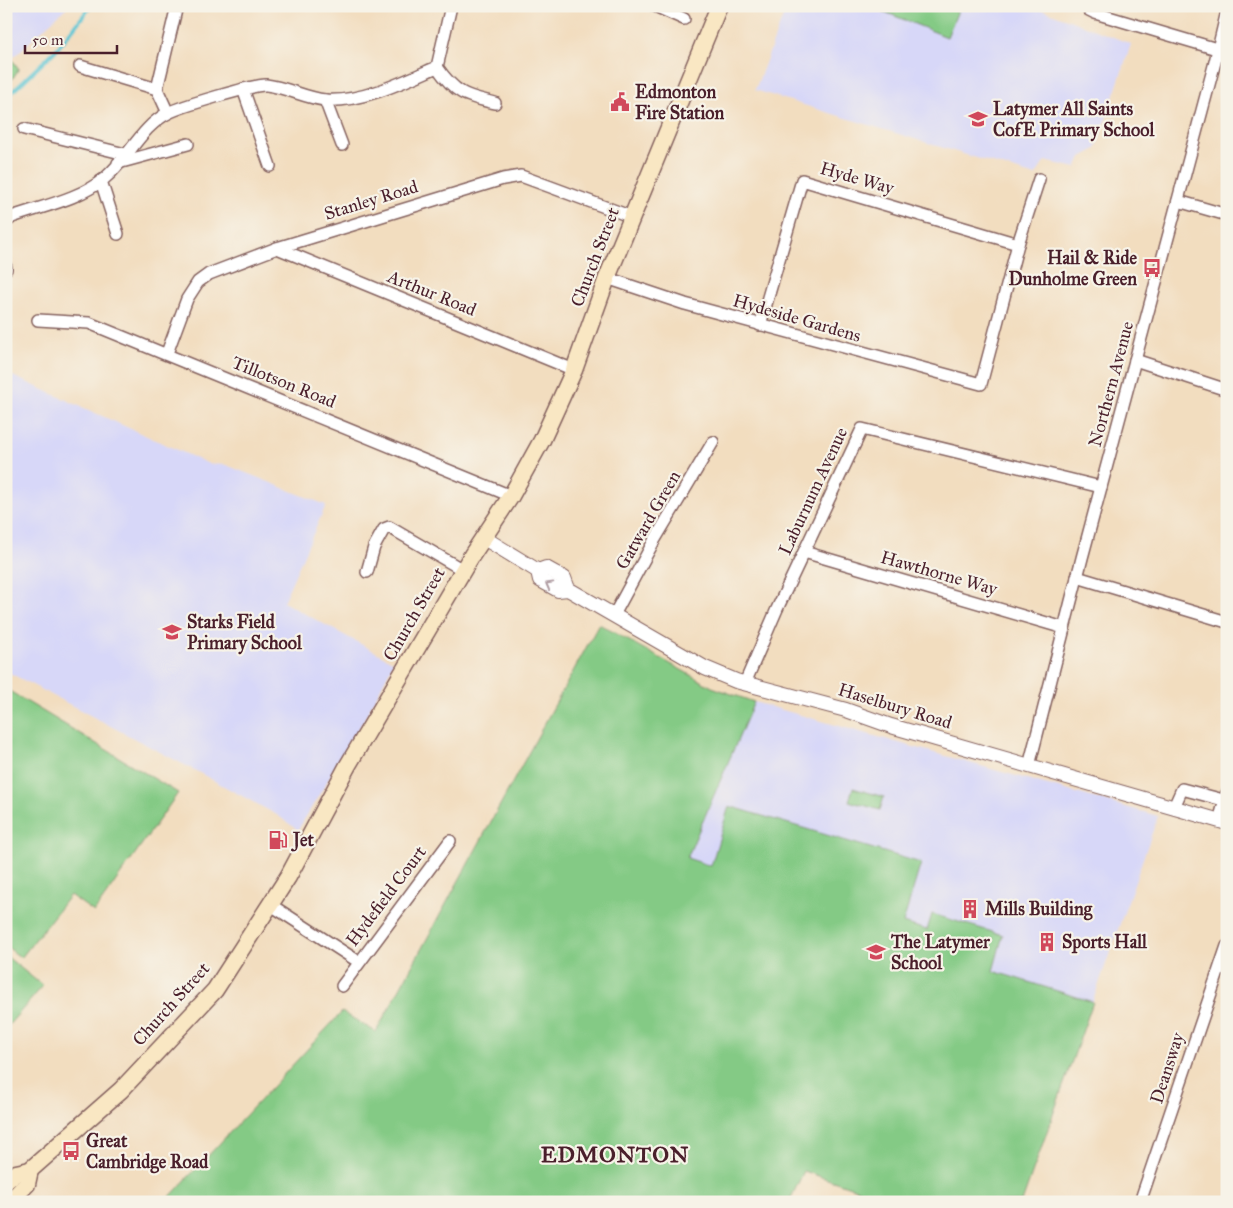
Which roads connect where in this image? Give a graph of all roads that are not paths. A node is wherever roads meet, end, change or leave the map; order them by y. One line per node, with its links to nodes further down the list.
1 (451, 6): 10 (street)
2 (655, 6): 7 (street)
3 (719, 6): 26 (main road, Church Street)
4 (1089, 8): 8 (street)
5 (176, 10): 11 (street)
6 (1227, 11): 8 (street, Northern Avenue)
7 (684, 19)
8 (1222, 50): 24 (street, Northern Avenue)
9 (80, 66): 11 (street)
10 (437, 67): 13 (street); 14 (street)
11 (157, 88): 15 (street)
12 (243, 89): 13 (street); 15 (street); 21 (street)
13 (325, 100): 18 (street)
14 (494, 103)
15 (168, 113): 19 (street)
16 (24, 129): 19 (street)
17 (188, 144): 20 (street)
18 (342, 146)
19 (125, 154): 20 (street)
20 (118, 164): 23 (street)
21 (270, 166)
22 (1039, 179): 29 (street)
23 (101, 181): 27 (street); 28 (street)
24 (1178, 201): 25 (street); 35 (street, Northern Avenue)
25 (1227, 215)
26 (632, 217): 30 (street, Stanley Road); 31 (main road, Church Street)
27 (6, 222)
28 (118, 234)
29 (1018, 244): 33 (street, Hydeside Gardens); 33 (street, Hyde Way)
30 (277, 248): 34 (street, Stanley Road); 36 (street, Arthur Road)
31 (607, 278): 33 (street, Hydeside Gardens); 36 (main road, Church Street)
32 (38, 320): 34 (street, Tillotson Road)
33 (760, 325)
34 (167, 353): 40 (street, Tillotson Road)
35 (1136, 360): 37 (street); 39 (street, Northern Avenue)
36 (574, 370): 40 (main road, Church Street)
37 (1227, 390)
38 (713, 442): 46 (street, Gatward Green)
39 (1101, 487): 42 (street, Laburnum Avenue); 45 (street, Northern Avenue)
40 (512, 496): 41 (main road, Church Street)
41 (484, 538): 43 (main road, Church Street); 46 (street, Haselbury Road)
42 (804, 552): 48 (street, Hawthorne Way); 49 (street, Laburnum Avenue)
43 (463, 570): 44 (street); 55 (main road, Church Street)
44 (367, 572)
45 (1077, 577): 47 (street); 48 (street, Northern Avenue)
46 (614, 615): 49 (street, Haselbury Road)
47 (1227, 622)
48 (1064, 628): 50 (street, Northern Avenue)
49 (745, 684): 50 (street, Haselbury Road)
50 (1029, 766): 52 (street, Haselbury Road)
51 (1226, 798): 52 (street); 53 (street)
52 (1174, 808): 53 (street, Haselbury Road)
53 (1223, 822)
54 (450, 840): 57 (street, Hydefield Court)
55 (271, 905): 57 (street, Hydefield Court); 59 (main road, Church Street)
56 (1227, 946): 62 (street, Deansway)
57 (359, 962): 58 (street)
58 (342, 986)
59 (30, 1170): 60 (main road, Church Street); 61 (main road, Church Street)
60 (6, 1181)
61 (10, 1202)
62 (1140, 1202)

